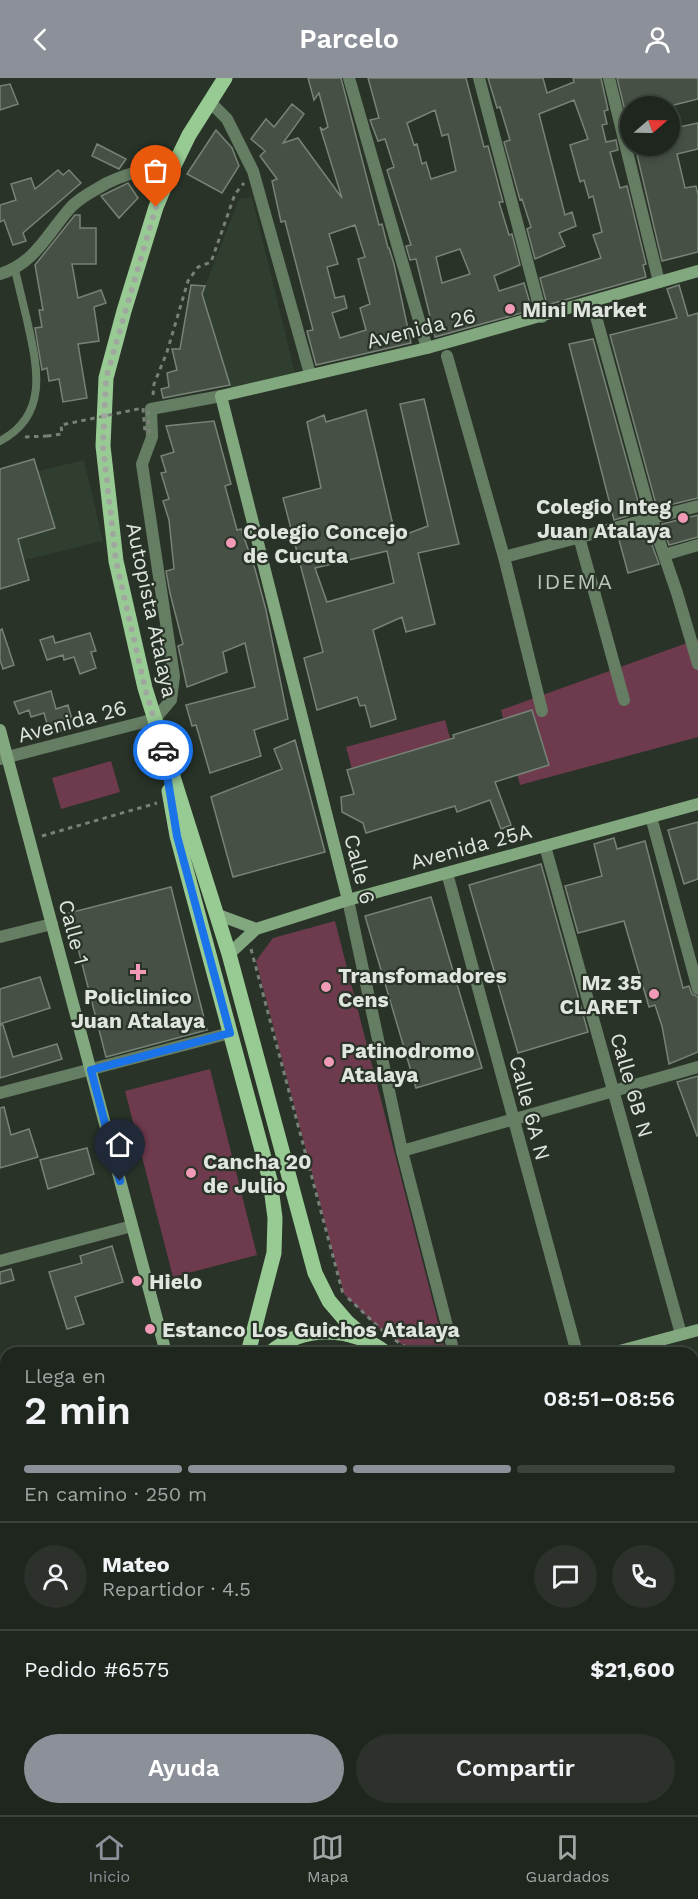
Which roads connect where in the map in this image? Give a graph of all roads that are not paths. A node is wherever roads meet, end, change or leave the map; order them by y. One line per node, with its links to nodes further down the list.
1 (225, 78): 5 (main road, Autopista Atalaya)
2 (349, 78): 13 (street)
3 (479, 78): 12 (street)
4 (609, 78): 10 (street)
5 (209, 101): 6 (main road, Autopista Atalaya); 15 (street)
6 (169, 176): 7 (street); 27 (main road, Autopista Atalaya)
7 (15, 270): 9 (street); 17 (lane)
8 (698, 271): 10 (street, Avenida 26)
9 (0, 274)
10 (659, 282): 11 (street, Avenida 26)
11 (592, 302): 12 (street, Avenida 26); 19 (street)
12 (542, 317): 13 (street, Avenida 26)
13 (426, 348): 15 (street, Avenida 26)
14 (447, 356): 23 (street)
15 (310, 374): 16 (street, Avenida 26)
16 (221, 396): 27 (street, Avenida 26); 35 (street, Calle 6)
17 (4, 440)
18 (698, 506): 19 (street)
19 (651, 518): 20 (street); 22 (street)
20 (579, 537): 23 (street); 25 (street)
21 (698, 545): 22 (street)
22 (664, 555): 24 (street)
23 (504, 557): 26 (street)
24 (698, 664)
25 (624, 700)
26 (542, 711)
27 (154, 719): 29 (main road, Autopista Atalaya); 30 (street, Avenida 26)
28 (0, 730): 30 (street, Calle 1)
29 (161, 743): 36 (main road, Autopista Atalaya); 42 (main road, Autopista Atalaya)
30 (4, 759): 37 (street, Calle 1)
31 (698, 804): 32 (street, Avenida 25A)
32 (651, 817): 33 (street, Avenida 25A); 41 (street)
33 (545, 846): 34 (street, Avenida 25A); 45 (street, Calle 6B N)
34 (447, 873): 35 (street, Avenida 25A); 47 (street, Calle 6A N)
35 (348, 900): 38 (street, Avenida 25A); 48 (street, Calle 6)
36 (216, 914): 38 (street); 40 (main road, Autopista Atalaya)
37 (52, 924): 39 (street); 44 (street, Calle 1)
38 (251, 932): 40 (street, Avenida 25A)
39 (0, 938)
40 (229, 954): 53 (main road, Autopista Atalaya)
41 (698, 988)
42 (230, 1033): 44 (street); 55 (main road, Autopista Atalaya)
43 (698, 1067): 45 (street)
44 (91, 1070): 46 (street); 49 (street, Calle 1)
45 (613, 1091): 47 (street); 52 (street, Calle 6B N)
46 (0, 1093)
47 (513, 1120): 48 (street); 59 (street, Calle 6A N)
48 (402, 1151): 58 (street, Calle 6)
49 (132, 1226): 50 (street); 54 (street, Calle 1)
50 (0, 1261)
51 (698, 1330): 52 (street)
52 (681, 1334): 60 (street)
53 (369, 1341): 56 (main road); 57 (main road)
54 (164, 1347)
55 (250, 1347)
56 (279, 1347)
57 (378, 1347)
58 (452, 1347)
59 (575, 1347)
60 (634, 1347)

